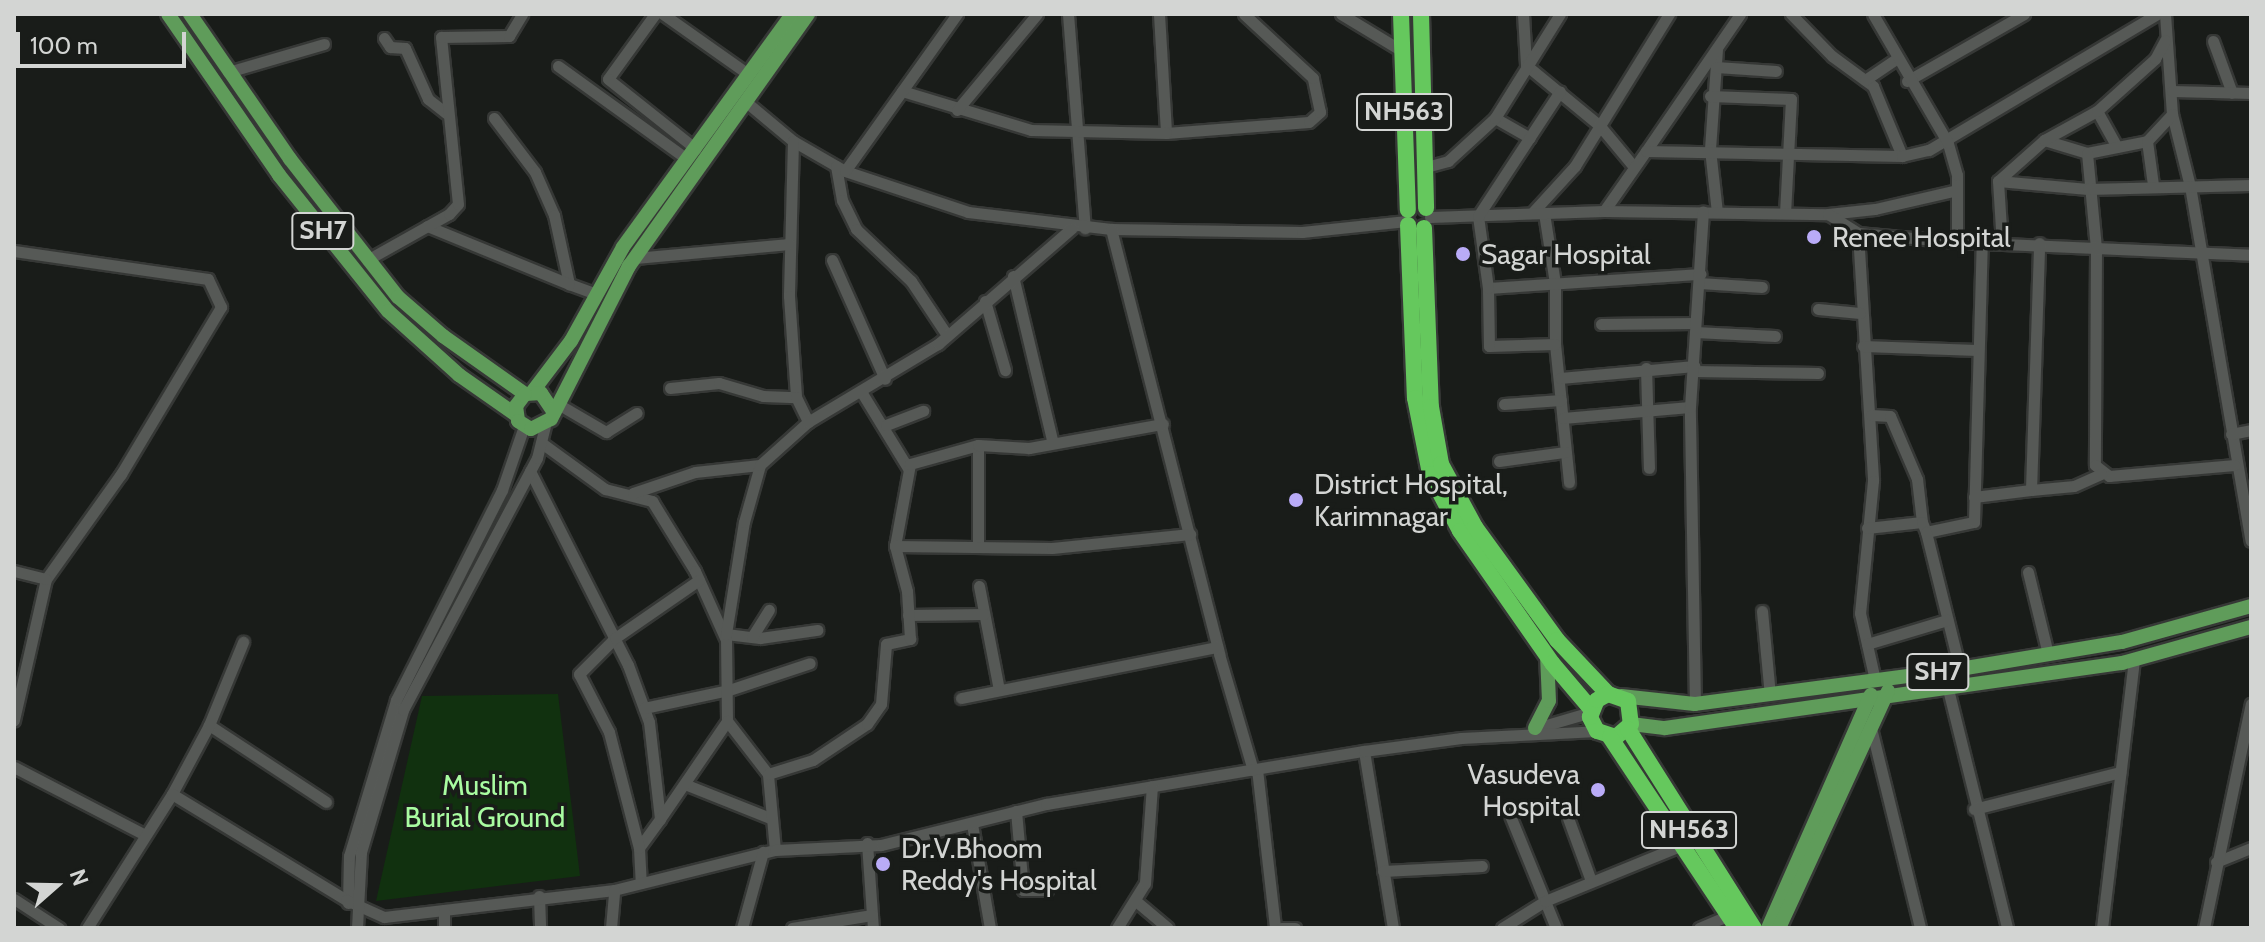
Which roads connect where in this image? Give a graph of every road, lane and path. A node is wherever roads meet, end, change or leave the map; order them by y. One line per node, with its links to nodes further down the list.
1 (168, 14): 139 (main road, SH7)
2 (190, 14): 37 (main road, SH7)
3 (522, 14): 50 (street)
4 (655, 14): 67 (street)
5 (663, 14): 38 (street)
6 (792, 14): 38 (main road)
7 (808, 14): 47 (main road)
8 (957, 14): 41 (street)
9 (1037, 14): 48 (street)
10 (1068, 14): 56 (street)
11 (1159, 14): 55 (street)
12 (1244, 14): 55 (street)
13 (1341, 14): 31 (street)
14 (1401, 14): 31 (highway, NH563)
15 (1421, 14): 69 (highway, NH563)
16 (1523, 14): 33 (street)
17 (1560, 14): 33 (street)
18 (1665, 14): 54 (street)
19 (1740, 14): 30 (street)
20 (1791, 14): 39 (street)
21 (1888, 14): 25 (street)
22 (2024, 14): 40 (street)
23 (2157, 14): 61 (street)
24 (2165, 14): 27 (street)
25 (1875, 18): 32 (street)
26 (384, 38): 50 (street)
27 (2165, 40): 43 (street); 49 (street)
28 (2213, 41): 44 (street)
29 (324, 44): 37 (street)
30 (1717, 48): 35 (street); 64 (street)
31 (1402, 51): 85 (highway, NH563)
32 (1896, 59): 39 (street); 40 (street)
33 (1526, 65): 42 (street); 53 (street)
34 (558, 66): 67 (street)
35 (1716, 67): 36 (street); 46 (street)
36 (1776, 71)
37 (228, 72): 101 (main road, SH7)
38 (748, 74): 67 (main road)
39 (1865, 80): 68 (street)
40 (1907, 81): 61 (street)
41 (902, 91): 48 (street); 71 (street)
42 (1560, 91): 54 (street); 57 (street)
43 (2172, 91): 44 (street); 51 (street)
44 (2232, 93): 45 (street)
45 (2251, 93)
46 (1710, 96): 63 (street); 65 (street)
47 (745, 101): 59 (street); 100 (main road)
48 (957, 110): 56 (street)
49 (2097, 111): 58 (street); 62 (street)
50 (446, 113): 86 (street)
51 (2172, 114): 60 (street); 75 (street)
52 (494, 118): 106 (street)
53 (1495, 118): 57 (street); 69 (street)
54 (1600, 126): 70 (street); 81 (street)
55 (1166, 133): 56 (street)
56 (1080, 134): 88 (street)
57 (1530, 138): 84 (street)
58 (2044, 140): 66 (street); 72 (street)
59 (793, 141): 71 (street); 94 (street)
60 (2147, 141): 62 (street); 73 (street)
61 (1948, 143): 68 (street); 77 (street)
62 (2117, 147): 66 (street)
63 (1710, 149): 64 (street); 65 (street); 80 (street)
64 (1646, 151): 70 (street)
65 (1791, 151): 68 (street); 82 (street)
66 (2087, 153): 76 (street)
67 (691, 154): 109 (main road)
68 (1902, 156)
69 (1426, 167): 85 (highway, NH563)
70 (1634, 167): 78 (street)
71 (841, 169): 87 (street); 115 (street)
72 (1998, 181): 76 (street); 95 (street)
73 (2153, 185): 75 (street); 76 (street)
74 (2251, 185): 75 (street)
75 (2190, 186): 97 (street)
76 (2088, 189): 96 (street)
77 (1957, 190): 83 (street); 91 (street)
78 (1604, 211): 79 (street); 81 (street)
79 (1703, 211): 80 (street); 104 (street)
80 (1717, 212): 82 (street)
81 (1538, 213): 84 (street); 105 (street)
82 (1785, 213): 83 (street)
83 (1828, 214): 90 (street)
84 (1478, 216): 85 (street); 108 (street)
85 (1417, 218): 89 (street); 187 (highway, NH563); 195 (highway, NH563)
86 (427, 226): 101 (street); 106 (street)
87 (1072, 228): 88 (street); 103 (street)
88 (1085, 228): 89 (street)
89 (1111, 229): 141 (street)
90 (1858, 233): 91 (street); 112 (street)
91 (1957, 242): 92 (street)
92 (1982, 243): 95 (street); 119 (street)
93 (2039, 243): 95 (street); 96 (street); 158 (street)
94 (789, 244): 100 (street); 129 (street)
95 (2002, 244)
96 (2096, 248): 97 (street); 156 (street)
97 (2198, 250): 99 (street); 145 (street)
98 (14, 251): 169 (street)
99 (2251, 255)
100 (635, 258): 133 (main road)
101 (367, 260): 127 (main road, SH7)
102 (832, 260): 125 (street)
103 (1013, 276): 110 (street); 146 (street)
104 (1700, 279): 105 (street); 107 (street); 114 (street)
105 (1555, 283): 108 (street); 117 (street)
106 (569, 284): 109 (street)
107 (1762, 287)
108 (1488, 288): 117 (street)
109 (594, 293): 127 (main road)
110 (985, 301): 115 (street); 122 (street)
111 (1818, 309): 112 (street)
112 (1860, 313): 118 (street)
113 (1601, 324): 114 (street)
114 (1695, 328): 116 (street); 121 (street)
115 (947, 335): 125 (street)
116 (1775, 336)
117 (1555, 344): 124 (street)
118 (1863, 346): 119 (street); 137 (street)
119 (1977, 350): 160 (street)
120 (1646, 368): 121 (street); 124 (street); 134 (street)
121 (1694, 368): 123 (street); 132 (street)
122 (1005, 370)
123 (1818, 373)
124 (1560, 378): 130 (street)
125 (885, 379): 128 (street)
126 (670, 388): 129 (street)
127 (529, 392): 133 (main road, SH7); 139 (main road)
128 (862, 393): 140 (street); 142 (street)
129 (796, 397): 140 (street)
130 (1561, 400): 131 (street); 138 (street)
131 (1504, 404)
132 (1690, 407): 134 (street); 200 (street)
133 (556, 408): 136 (street); 143 (main road)
134 (1649, 410): 138 (street); 154 (street)
135 (923, 411): 142 (street)
136 (637, 413)
137 (1871, 415): 161 (street); 162 (street)
138 (1563, 418): 149 (street)
139 (520, 420): 143 (main road); 244 (street)
140 (808, 422): 151 (street)
141 (1163, 424): 146 (street); 163 (street)
142 (886, 425): 153 (street)
143 (545, 426): 147 (street)
144 (2251, 430): 145 (street)
145 (2231, 434): 152 (street)
146 (1052, 440): 148 (street)
147 (543, 444): 155 (street); 159 (street)
148 (978, 445): 153 (street); 166 (street)
149 (1565, 452): 150 (street); 157 (street)
150 (1499, 461)
151 (760, 465): 159 (street); 180 (street)
152 (2235, 465): 156 (street); 164 (street)
153 (908, 468): 165 (street)
154 (1649, 468)
155 (530, 471): 182 (street); 244 (street)
156 (2101, 474): 158 (street)
157 (1569, 482)
158 (2031, 490): 160 (street)
159 (629, 494): 170 (street)
160 (1974, 497): 161 (street)
161 (1924, 527): 162 (street); 177 (street)
162 (1867, 528): 184 (street)
163 (1190, 534): 166 (street); 185 (street)
164 (2251, 541)
165 (895, 546): 166 (street); 176 (street)
166 (978, 546)
167 (14, 571): 169 (street)
168 (2028, 572): 186 (street)
169 (46, 579): 204 (street)
170 (699, 580): 180 (street); 182 (street)
171 (979, 586): 175 (street)
172 (2251, 606): 186 (main road, SH7)
173 (769, 610): 181 (street)
174 (1762, 611): 196 (street)
175 (984, 614): 176 (street); 194 (street)
176 (908, 615): 216 (street)
177 (1947, 620): 184 (street); 190 (street)
178 (2251, 627): 188 (main road, SH7)
179 (817, 630): 181 (street)
180 (726, 637): 181 (street); 193 (street)
181 (752, 637)
182 (615, 638): 202 (street); 231 (street)
183 (243, 642): 206 (street)
184 (1867, 644): 191 (street)
185 (1217, 647): 194 (street); 214 (street)
186 (2048, 654): 190 (main road, SH7)
187 (1547, 656): 203 (highway, NH563); 208 (main road)
188 (2134, 661): 192 (main road, SH7); 215 (street)
189 (810, 663): 193 (street)
190 (1960, 669): 191 (main road, SH7)
191 (1882, 680): 196 (main road, SH7); 197 (main road); 199 (main road)
192 (1948, 689): 197 (main road, SH7); 222 (street)
193 (729, 690): 202 (street); 205 (street)
194 (999, 690): 198 (street)
195 (1615, 695): 200 (main road, SH7); 203 (highway); 207 (highway, NH563)
196 (1770, 695): 200 (main road, SH7)
197 (1887, 697): 199 (main road, SH7); 209 (main road)
198 (961, 698)
199 (1870, 700): 207 (main road, SH7); 267 (main road)
200 (1695, 704)
201 (2251, 704): 234 (street)
202 (644, 708): 226 (street)
203 (1591, 710): 208 (street); 210 (highway, NH563)
204 (14, 720)
205 (727, 721): 216 (street); 217 (street)
206 (209, 725): 219 (street); 220 (street)
207 (1630, 727): 210 (highway); 266 (highway, NH563)
208 (1535, 728): 211 (street)
209 (1872, 732): 268 (main road); 269 (street)
210 (1603, 734): 211 (street); 230 (highway, NH563)
211 (1518, 735): 212 (street)
212 (1364, 751): 214 (street); 236 (street)
213 (14, 767): 228 (street)
214 (1255, 769): 218 (street); 260 (street)
215 (2120, 772): 222 (street); 271 (street)
216 (768, 774): 224 (street)
217 (687, 785): 224 (street); 226 (street)
218 (1152, 786): 223 (street); 245 (street)
219 (172, 794): 228 (street); 244 (street)
220 (326, 802)
221 (1507, 808): 243 (street)
222 (1974, 809): 270 (street)
223 (1016, 811): 227 (street); 240 (street)
224 (770, 818): 233 (street)
225 (1568, 818): 237 (street)
226 (660, 819): 231 (street)
227 (972, 824): 229 (street); 257 (street)
228 (145, 835): 251 (street)
229 (867, 843): 233 (street); 248 (street)
230 (1682, 845): 237 (street); 247 (highway, NH563)
231 (639, 848): 238 (street)
232 (2251, 848): 234 (street)
233 (769, 851): 238 (street); 255 (street)
234 (2216, 862): 272 (street)
235 (1482, 866): 236 (street)
236 (1383, 871): 262 (street)
237 (1591, 881): 243 (street)
238 (641, 883): 239 (street)
239 (614, 890): 241 (street); 254 (street)
240 (1047, 890)
241 (539, 896): 246 (street); 253 (street)
242 (14, 899): 250 (street)
243 (1545, 901): 263 (street); 264 (street)
244 (351, 902): 246 (street); 249 (street)
245 (1137, 902): 258 (street); 259 (street)
246 (444, 910): 252 (street)
247 (1733, 921): 265 (street)
248 (872, 922): 256 (street)
249 (357, 925)
250 (59, 928)
251 (87, 928)
252 (444, 928)
253 (540, 928)
254 (611, 928)
255 (742, 928)
256 (792, 928)
257 (990, 928)
258 (1117, 928)
259 (1168, 928)
260 (1278, 928): 261 (street)
261 (1295, 928)
262 (1393, 928)
263 (1502, 928)
264 (1556, 928)
265 (1699, 928)
266 (1754, 928)
267 (1768, 928)
268 (1779, 928)
269 (1920, 928)
270 (2007, 928)
271 (2102, 928)
272 (2204, 928)

